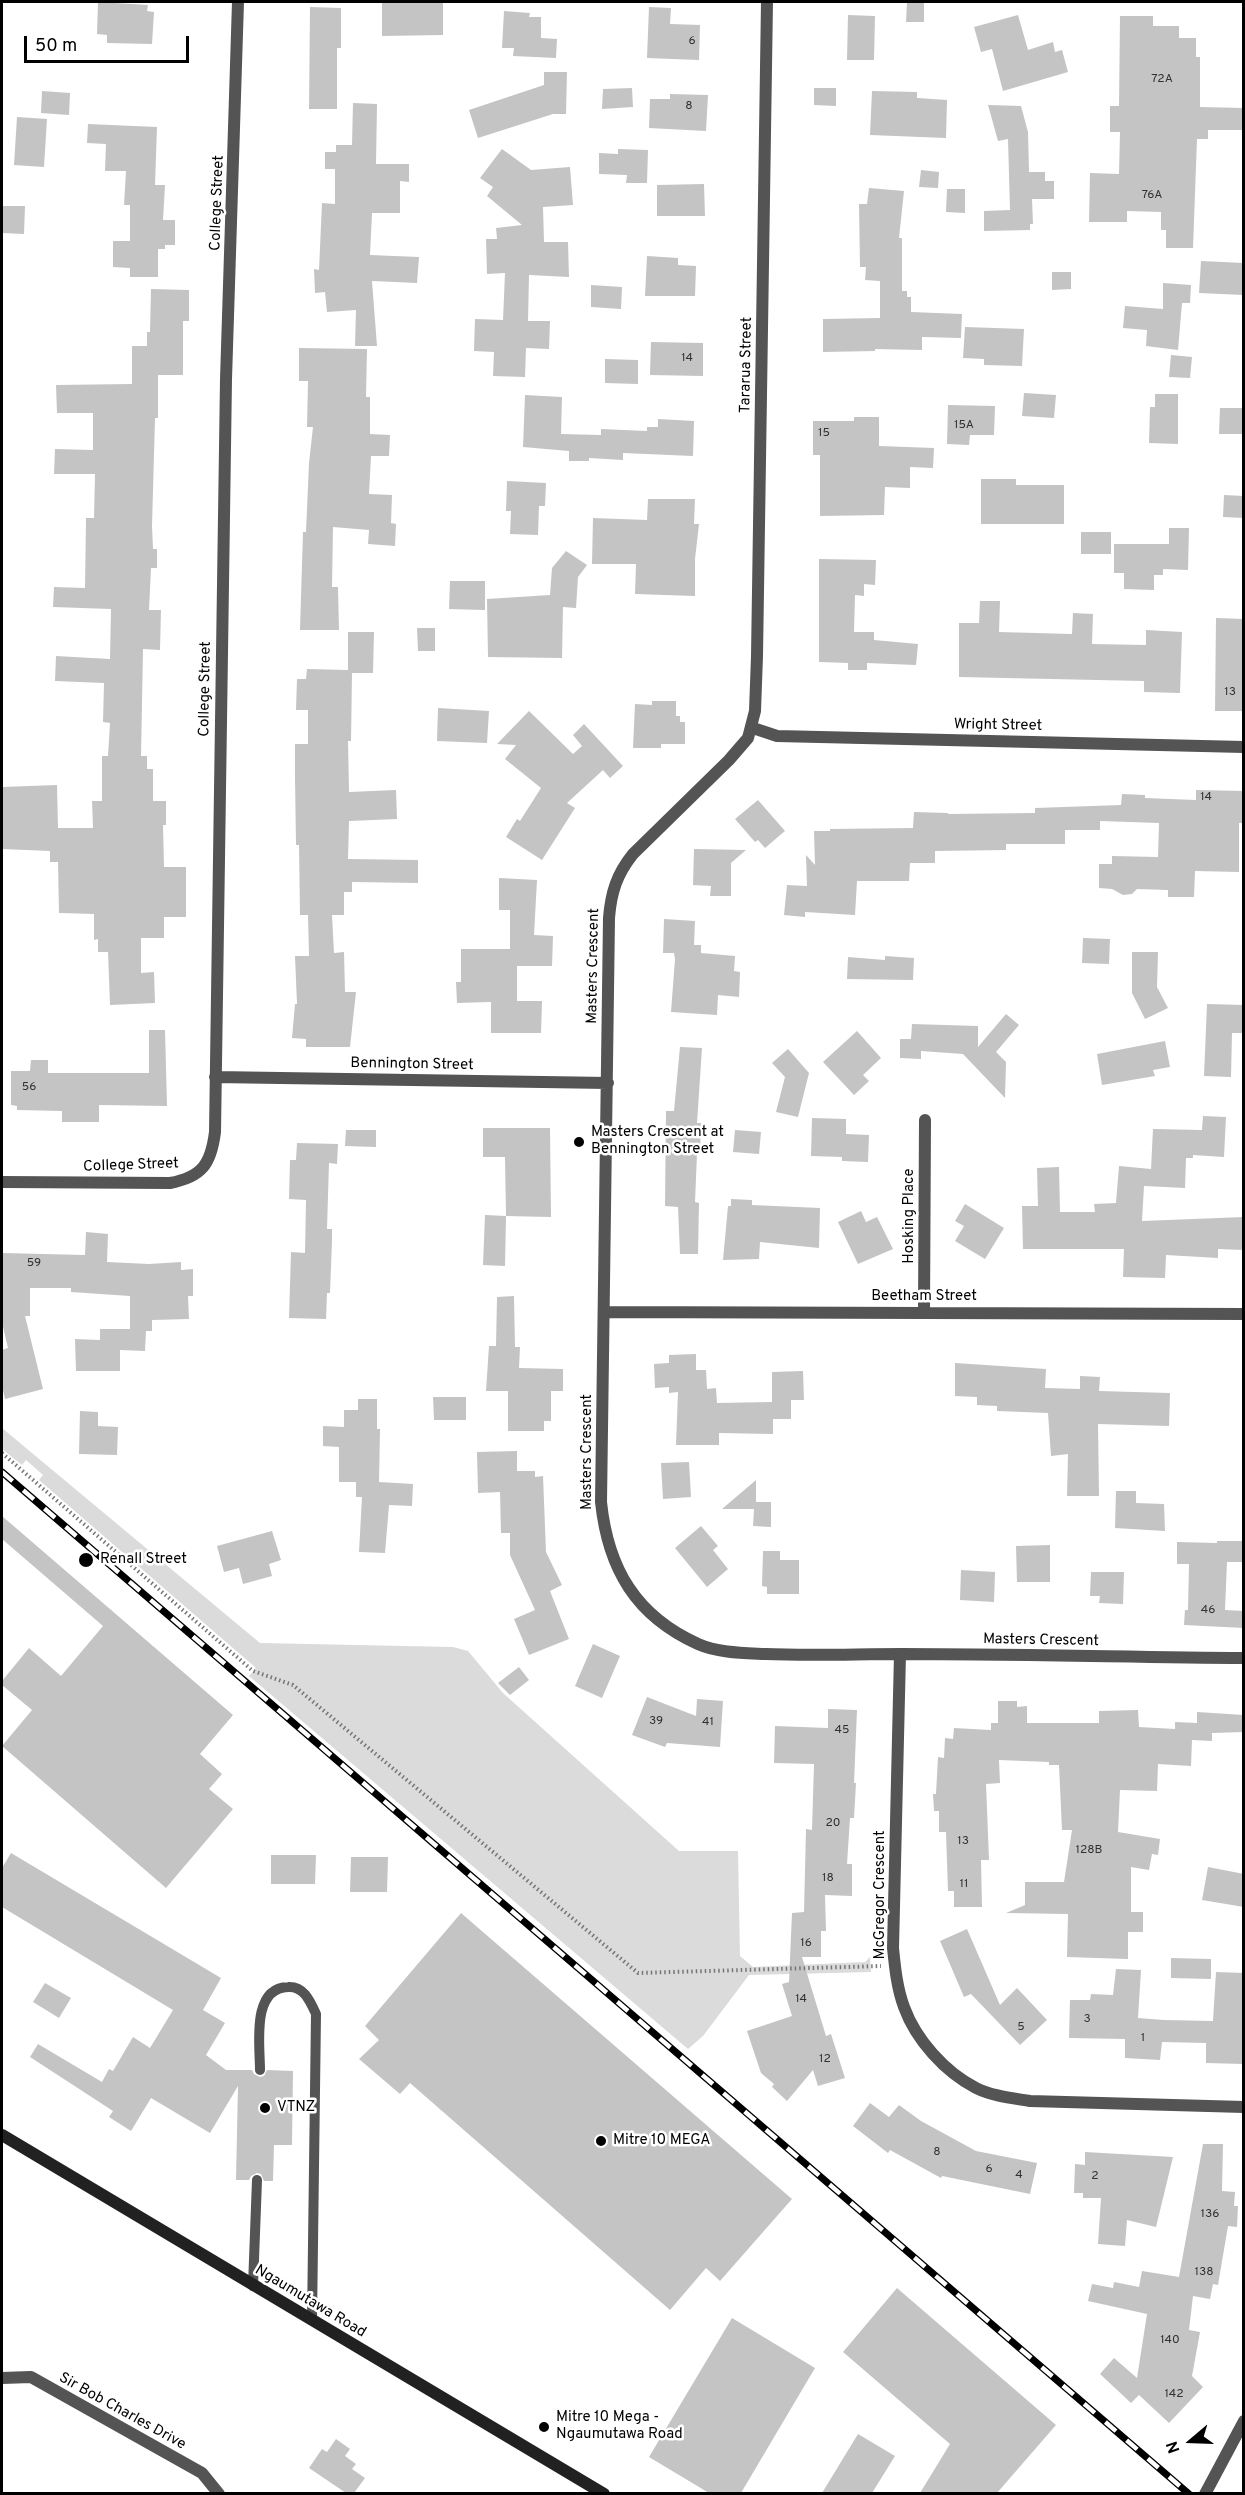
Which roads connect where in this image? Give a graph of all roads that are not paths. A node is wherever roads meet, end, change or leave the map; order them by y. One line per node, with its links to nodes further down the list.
1 (238, 2): 5 (street, College Street)
2 (767, 2): 3 (street, Tararua Street)
3 (753, 728): 4 (street, Wright Street); 6 (street, Masters Crescent)
4 (1244, 747)
5 (215, 1077): 6 (street, Bennington Street); 8 (street, College Street)
6 (608, 1083): 9 (street, Masters Crescent)
7 (925, 1120): 10 (street, Hosking Place)
8 (2, 1182)
9 (605, 1312): 10 (street, Beetham Street); 12 (street, Masters Crescent)
10 (924, 1312): 11 (street, Beetham Street)
11 (1244, 1314)
12 (900, 1654): 13 (street, Masters Crescent); 15 (street, McGregor Crescent)
13 (1244, 1658)
14 (260, 2070): 19 (lane)
15 (1244, 2107)
16 (2, 2135): 18 (main road, Ngaumutawa Road)
17 (258, 2181): 18 (lane)
18 (253, 2286): 19 (main road, Ngaumutawa Road)
19 (312, 2320): 23 (main road, Ngaumutawa Road)
20 (2, 2378): 22 (street, Sir Bob Charles Drive)
21 (1244, 2421): 24 (street)
22 (219, 2493)
23 (604, 2493)
24 (1205, 2493)

